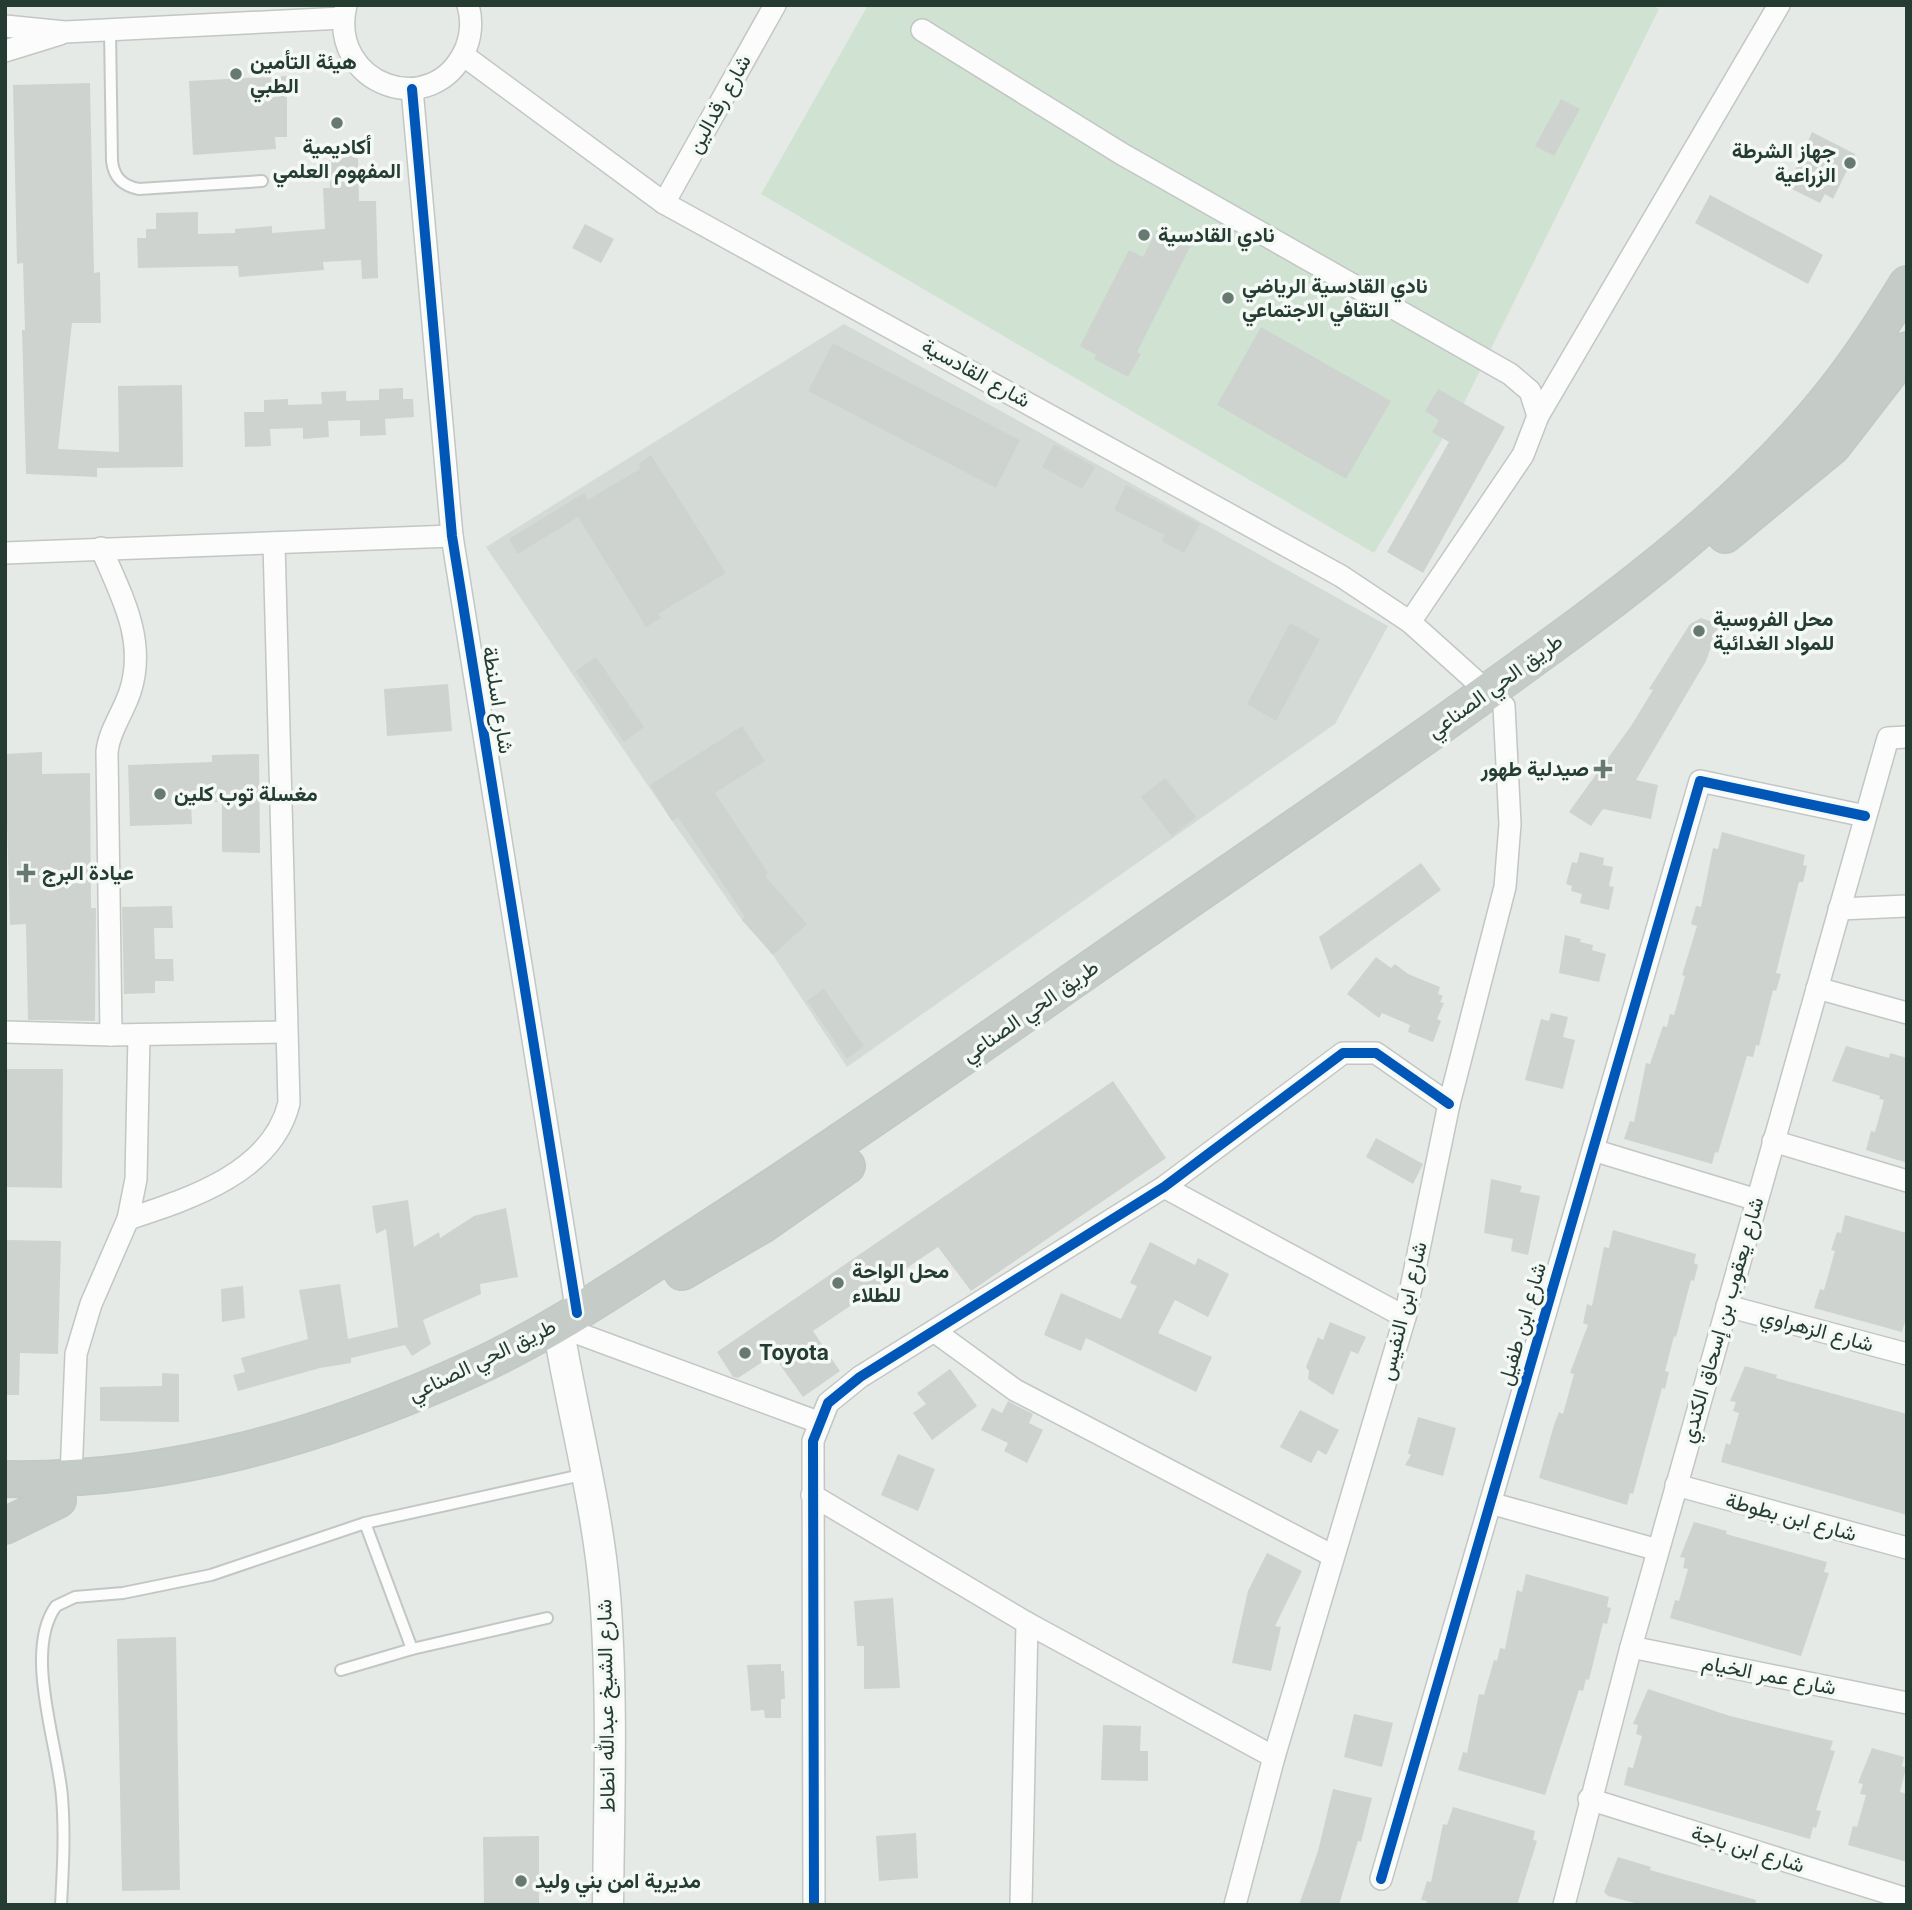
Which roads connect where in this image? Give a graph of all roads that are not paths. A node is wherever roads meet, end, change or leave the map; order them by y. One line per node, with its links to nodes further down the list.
1 (468, 5): 10 (street)
2 (775, 5): 13 (street, شارع رقدالين)
3 (1779, 5): 16 (street)
4 (344, 12): 6 (street); 11 (street)
5 (5, 26): 8 (street)
6 (110, 30): 8 (street); 12 (lane)
7 (922, 30): 16 (street)
8 (65, 33): 9 (street)
9 (5, 51)
10 (463, 55): 11 (street); 13 (street, شارع القادسية)
11 (412, 89): 17 (street, شارع اسلنطة)
12 (262, 181)
13 (664, 203): 21 (street, شارع القادسية)
14 (1907, 284): 22 (highway, طريق الحي الصناعي)
15 (1907, 350): 22 (highway, طريق الحي الصناعي)
16 (1538, 416): 21 (street)
17 (452, 536): 18 (street); 42 (street, شارع اسلنطة)
18 (274, 543): 19 (street); 30 (street)
19 (101, 548): 20 (street); 31 (street)
20 (5, 553)
21 (1410, 622): 22 (street, شارع القادسية)
22 (1496, 699): 33 (street, شارع ابن النفيس); 42 (highway, طريق الحي الصناعي)
23 (1897, 737): 24 (street, شارع يعقوب بن إسحاق الكندي)
24 (1865, 816): 26 (street, شارع يعقوب بن إسحاق الكندي); 35 (street, شارع ابن طفيل)
25 (1907, 906): 26 (street)
26 (1839, 909): 27 (street, شارع يعقوب بن إسحاق الكندي)
27 (1817, 988): 28 (street); 34 (street, شارع يعقوب بن إسحاق الكندي)
28 (1907, 1013)
29 (5, 1032): 31 (street)
30 (286, 1032): 32 (street); 39 (street)
31 (111, 1035): 32 (street)
32 (139, 1035): 39 (street)
33 (1449, 1104): 37 (street); 41 (street, شارع ابن النفيس)
34 (1773, 1141): 36 (street); 38 (street, شارع يعقوب بن إسحاق الكندي)
35 (1593, 1150): 38 (street); 51 (street, شارع ابن طفيل)
36 (1907, 1181)
37 (1164, 1186): 41 (street); 43 (street)
38 (1757, 1200): 40 (street, شارع يعقوب بن إسحاق الكندي)
39 (128, 1219): 49 (street)
40 (1727, 1306): 44 (street, شارع الزهراوي); 48 (street, شارع يعقوب بن إسحاق الكندي)
41 (1405, 1317): 56 (street, شارع ابن النفيس)
42 (572, 1330): 45 (street); 46 (main road, شارع الشيخ عبدالله انطاط); 49 (highway, طريق الحي الصناعي)
43 (934, 1331): 45 (street); 56 (street)
44 (1907, 1354)
45 (818, 1422): 50 (street)
46 (586, 1474): 52 (lane); 68 (main road, شارع الشيخ عبدالله انطاط)
47 (7, 1483): 49 (highway, طريق الحي الصناعي)
48 (1676, 1485): 54 (street, شارع ابن بطوطة); 55 (street, شارع يعقوب بن إسحاق الكندي)
49 (64, 1488): 53 (highway)
50 (812, 1495): 58 (street); 69 (street)
51 (1490, 1503): 55 (street); 65 (street, شارع ابن طفيل)
52 (365, 1523): 60 (lane); 67 (lane)
53 (5, 1526)
54 (1907, 1548)
55 (1658, 1550): 59 (street, شارع يعقوب بن إسحاق الكندي)
56 (1333, 1556): 63 (street, شارع ابن النفيس)
57 (547, 1618): 60 (lane)
58 (1027, 1623): 63 (street); 70 (street)
59 (1631, 1647): 62 (street, شارع عمر الخيام); 64 (street, شارع يعقوب بن إسحاق الكندي)
60 (412, 1648): 61 (lane)
61 (341, 1670)
62 (1907, 1703)
63 (1274, 1757): 71 (street, شارع ابن النفيس)
64 (1591, 1799): 66 (street, شارع ابن باجة); 72 (street, شارع يعقوب بن إسحاق الكندي)
65 (1381, 1879)
66 (1907, 1899)
67 (61, 1905)
68 (608, 1905)
69 (814, 1905)
70 (1021, 1905)
71 (1235, 1905)
72 (1564, 1905)

